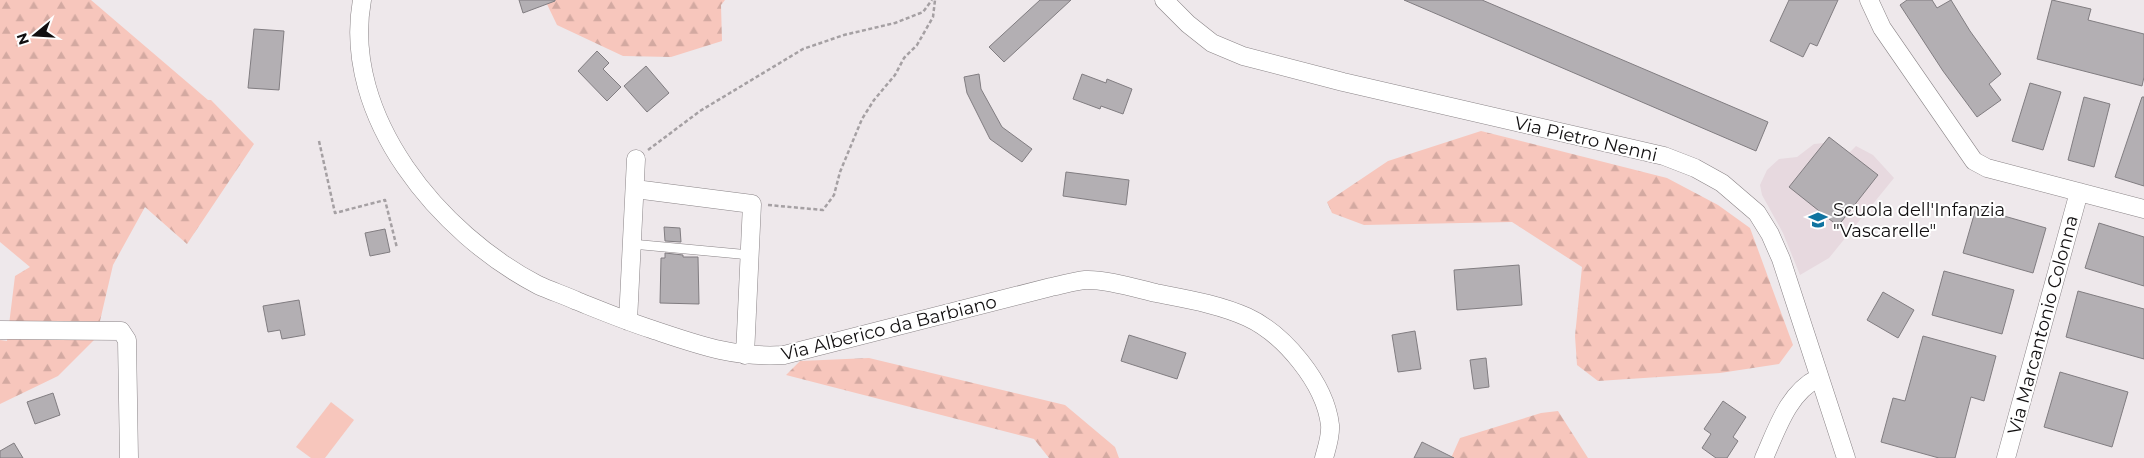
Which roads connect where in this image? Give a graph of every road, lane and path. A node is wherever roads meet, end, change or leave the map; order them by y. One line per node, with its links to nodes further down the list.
1 (362, 0): 15 (street, Via Alberico da Barbiano)
2 (932, 0): 7 (path)
3 (936, 0): 10 (path)
4 (1164, 0): 18 (street, Via Pietro Nenni)
5 (1869, 0): 9 (street, Via Marcantonio Colonna)
6 (319, 141): 13 (path)
7 (636, 159): 8 (street)
8 (635, 190): 10 (street); 12 (street)
9 (2079, 192): 11 (street, Via Marcantonio Colonna); 23 (street, Via Marcantonio Colonna)
10 (752, 204): 14 (street)
11 (2144, 209)
12 (632, 244): 14 (lane); 15 (street)
13 (397, 248)
14 (750, 255): 17 (street)
15 (628, 321): 17 (street, Via Alberico da Barbiano)
16 (0, 330): 19 (street)
17 (745, 355): 20 (street, Via Alberico da Barbiano)
18 (1818, 378): 21 (street); 22 (street, Via Pietro Nenni)
19 (129, 458)
20 (1324, 458)
21 (1764, 458)
22 (1846, 458)
23 (2006, 458)

